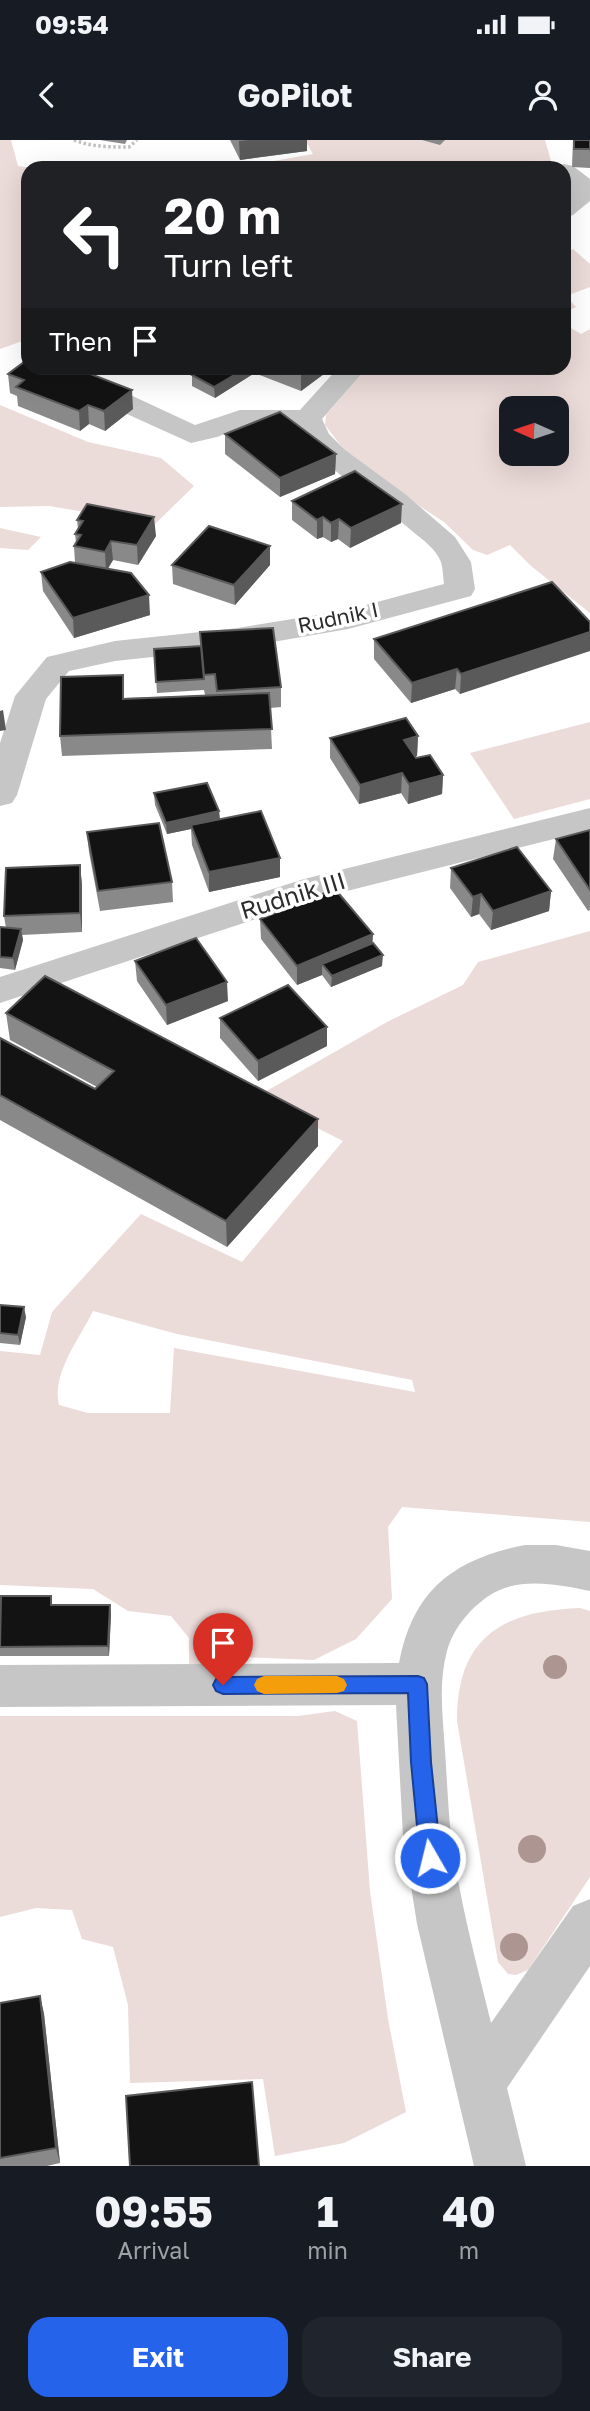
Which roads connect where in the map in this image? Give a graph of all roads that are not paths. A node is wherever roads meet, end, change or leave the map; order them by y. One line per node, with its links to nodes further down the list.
1 (571, 173): 2 (street)
2 (571, 205)
3 (63, 375): 5 (street)
4 (347, 375): 5 (street)
5 (308, 418): 6 (street, Rudnik I)
6 (0, 795)
7 (590, 819): 8 (street, Rudnik III)
8 (0, 990)
9 (590, 1571): 10 (street)
10 (418, 1684): 11 (street); 13 (street)
11 (0, 1686)
12 (590, 1923): 13 (street)
13 (479, 2084): 14 (street)
14 (500, 2166)

